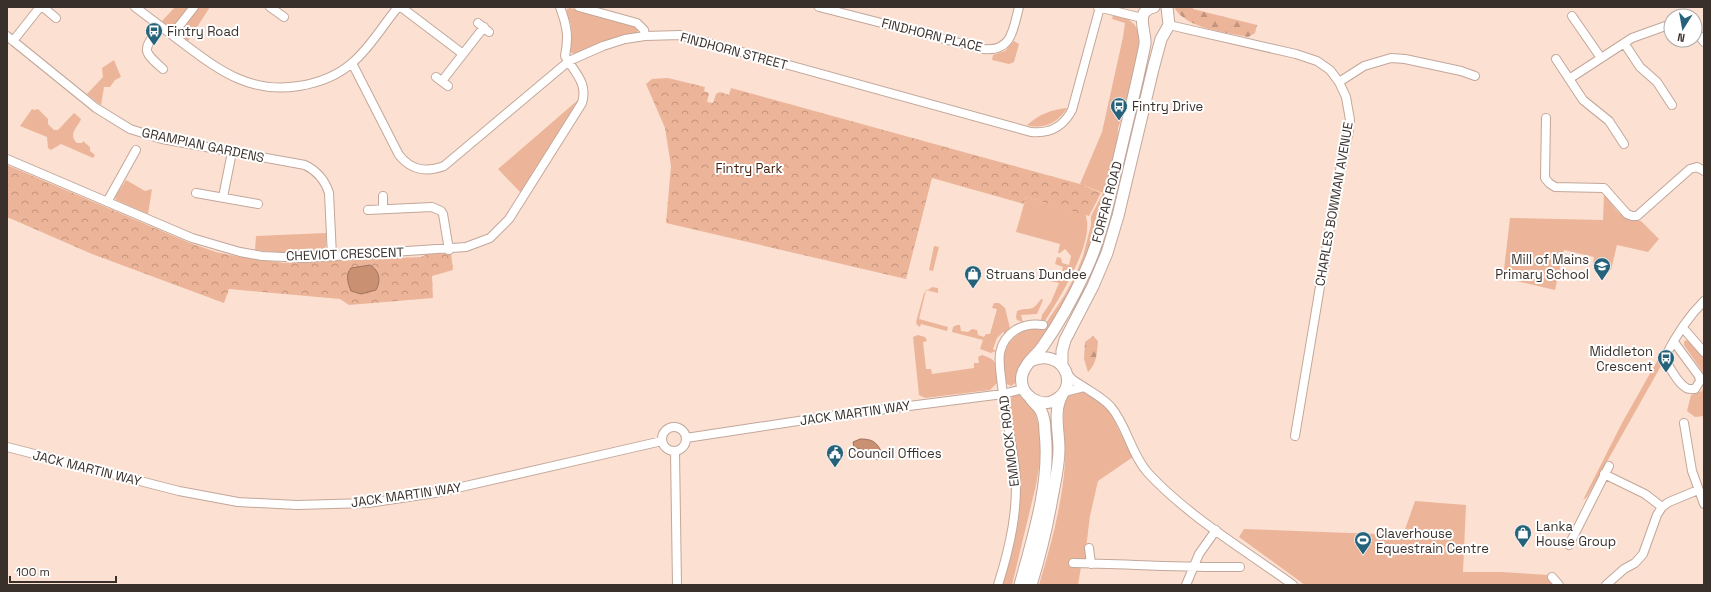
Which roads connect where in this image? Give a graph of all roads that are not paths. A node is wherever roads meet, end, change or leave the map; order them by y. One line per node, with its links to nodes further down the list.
1 (42, 7): 14 (street); 23 (street)
2 (135, 7): 18 (street)
3 (194, 7): 21 (street)
4 (270, 7): 15 (street)
5 (398, 7): 29 (street)
6 (401, 7): 25 (street)
7 (560, 7): 28 (street)
8 (579, 7): 22 (street)
9 (819, 7): 10 (street, FINDHORN PLACE)
10 (1019, 7)
11 (1100, 7): 17 (street); 22 (street, FINDHORN STREET)
12 (1153, 7): 16 (highway); 17 (highway)
13 (1572, 16): 26 (street)
14 (56, 18)
15 (284, 18)
16 (1168, 19): 17 (highway); 34 (street, CHARLES BOWMAN AVENUE); 57 (highway, FORFAR ROAD)
17 (1142, 22): 56 (highway, FORFAR ROAD)
18 (160, 26): 21 (street); 30 (street)
19 (484, 27): 25 (street)
20 (1663, 27): 24 (street)
21 (172, 35): 29 (street)
22 (645, 36): 28 (street, FINDHORN STREET)
23 (10, 39): 39 (street, GRAMPIAN GARDENS)
24 (1624, 43): 26 (street); 35 (street)
25 (463, 54): 33 (street)
26 (1601, 58): 32 (street)
27 (1556, 59): 32 (street)
28 (569, 61): 29 (street, FINDHORN STREET); 49 (street, CHEVIOT CRESCENT)
29 (352, 63)
30 (163, 69)
31 (1475, 76): 34 (street)
32 (1569, 79): 37 (street)
33 (442, 81)
34 (1339, 82): 64 (street, CHARLES BOWMAN AVENUE)
35 (1672, 105)
36 (1546, 118): 41 (street)
37 (1624, 144)
38 (136, 150): 45 (street)
39 (232, 152): 44 (street); 50 (street, GRAMPIAN GARDENS)
40 (7, 159): 45 (street, CHEVIOT CRESCENT)
41 (1704, 171)
42 (196, 192): 44 (street)
43 (383, 196): 47 (street)
44 (223, 198): 46 (street)
45 (107, 202): 50 (street, CHEVIOT CRESCENT)
46 (258, 204)
47 (383, 209): 48 (street); 49 (street)
48 (368, 210)
49 (449, 250): 50 (street, CHEVIOT CRESCENT)
50 (332, 256)
51 (1704, 301): 53 (street)
52 (1043, 325): 61 (street, EMMOCK ROAD)
53 (1683, 328): 54 (street); 55 (street)
54 (1674, 342): 54 (street)
55 (1704, 352)
56 (1030, 361): 57 (highway); 59 (highway)
57 (1064, 369): 58 (street); 60 (highway)
58 (1084, 387): 60 (street); 74 (street)
59 (1023, 389): 61 (street, JACK MARTIN WAY); 62 (highway)
60 (1063, 393): 62 (highway); 85 (highway)
61 (1003, 394): 65 (street, JACK MARTIN WAY); 83 (street, EMMOCK ROAD)
62 (1031, 399): 84 (highway)
63 (1684, 423): 71 (street)
64 (1295, 436)
65 (686, 438): 66 (street); 68 (street)
66 (662, 440): 67 (street, JACK MARTIN WAY); 68 (street)
67 (7, 447)
68 (675, 451): 82 (street)
69 (1609, 466): 70 (street)
70 (1604, 474): 73 (street); 75 (street)
71 (1698, 490): 72 (street); 73 (street)
72 (1704, 504)
73 (1662, 507): 89 (street)
74 (1216, 530): 79 (street); 87 (street)
75 (1569, 545)
76 (1089, 548): 78 (street)
77 (1073, 563): 78 (street)
78 (1091, 564): 79 (street)
79 (1193, 567): 80 (street); 86 (street)
80 (1240, 567)
81 (1552, 577): 88 (street)
82 (677, 585)
83 (998, 585)
84 (1020, 585)
85 (1031, 585)
86 (1186, 585)
87 (1293, 585)
88 (1559, 585)
89 (1606, 585)

